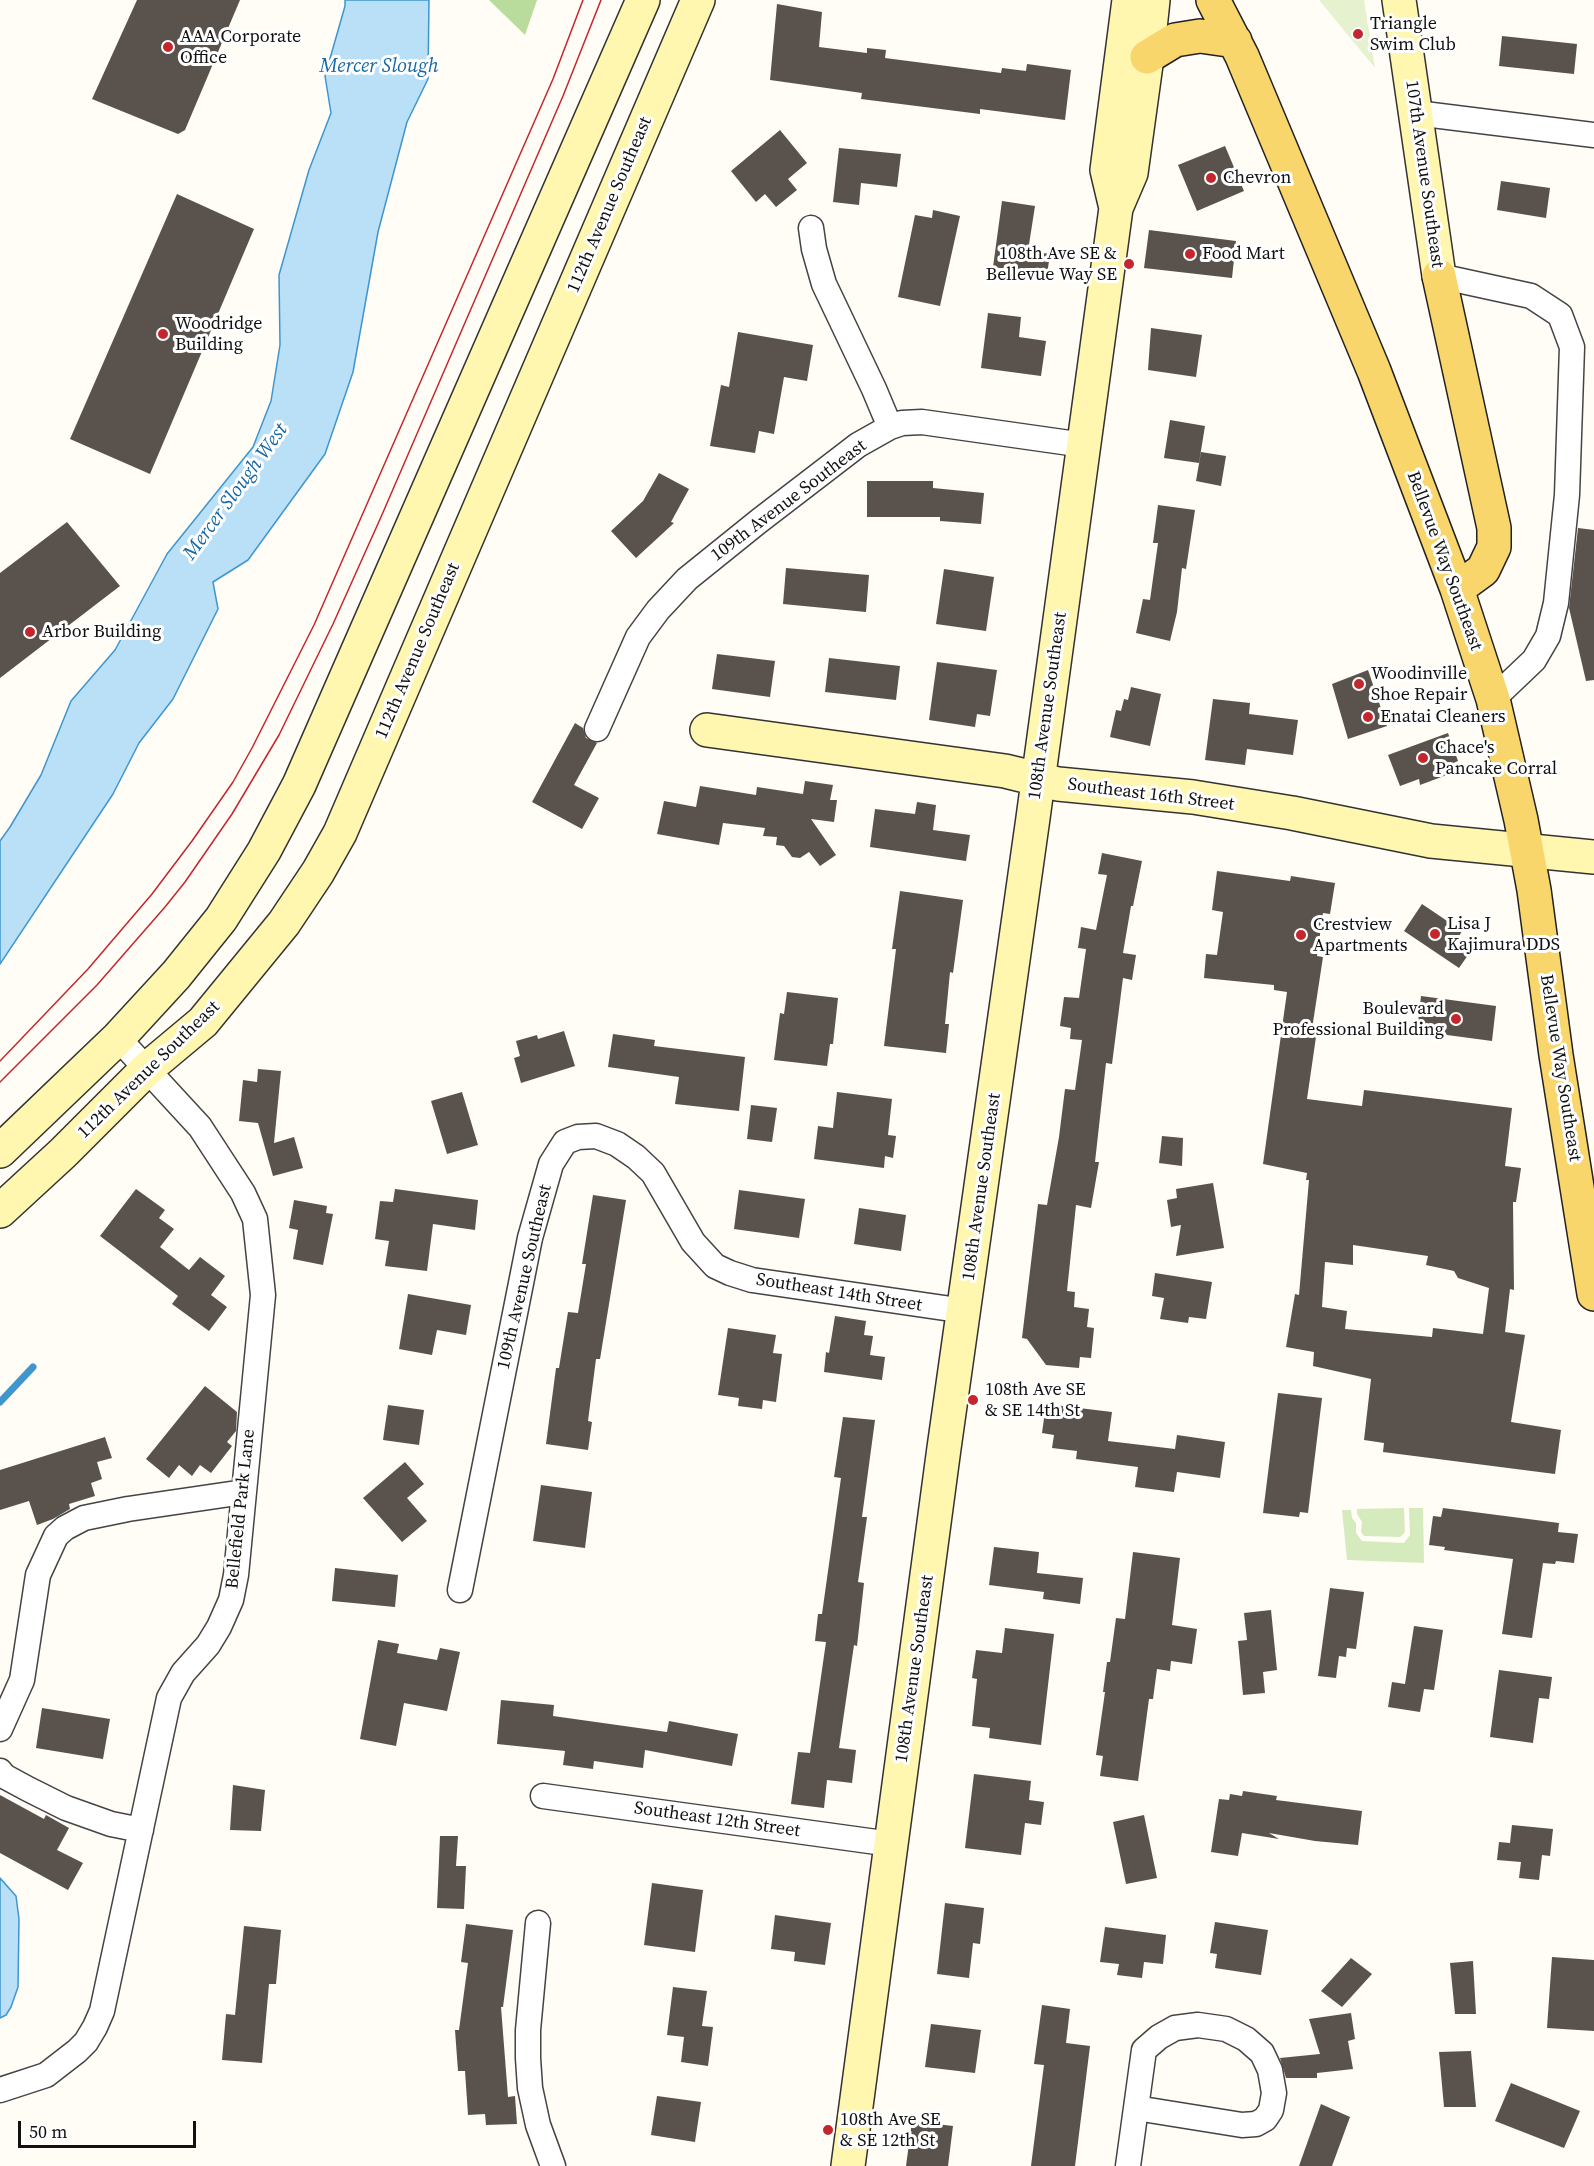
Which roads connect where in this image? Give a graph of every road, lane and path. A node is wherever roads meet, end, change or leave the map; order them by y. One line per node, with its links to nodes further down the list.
1 (644, 0): 23 (street)
2 (698, 0): 24 (street, 112th Avenue Southeast)
3 (1129, 0): 11 (street, 108th Avenue Southeast)
4 (1152, 0): 8 (street, 108th Avenue Southeast)
5 (1213, 0): 7 (main road, Bellevue Way Southeast)
6 (1399, 0): 9 (street, 107th Avenue Southeast)
7 (1235, 41): 8 (main road); 16 (main road, Bellevue Way Southeast)
8 (1147, 57): 11 (street, 108th Avenue Southeast)
9 (1416, 113): 10 (street); 13 (street, 107th Avenue Southeast)
10 (1594, 135)
11 (1116, 208): 15 (street, 108th Avenue Southeast)
12 (811, 228): 14 (street)
13 (1439, 276): 16 (main road); 17 (street)
14 (890, 427): 15 (street, 109th Avenue Southeast); 18 (street, 109th Avenue Southeast)
15 (1084, 445): 20 (street, 108th Avenue Southeast)
16 (1457, 589): 17 (main road, Bellevue Way Southeast)
17 (1493, 699): 21 (main road, Bellevue Way Southeast)
18 (597, 729)
19 (707, 730): 20 (street, Southeast 16th Street)
20 (1038, 780): 21 (street, Southeast 16th Street); 29 (street, 108th Avenue Southeast)
21 (1526, 850): 22 (street, Southeast 16th Street); 28 (main road, Bellevue Way Southeast)
22 (1594, 857)
23 (118, 1038): 24 (street, Bellefield Park Lane); 25 (street)
24 (148, 1068): 26 (street, 112th Avenue Southeast); 30 (street, Bellefield Park Lane)
25 (0, 1151)
26 (0, 1211)
27 (715, 1266): 29 (street, Southeast 14th Street); 31 (street, 109th Avenue Southeast)
28 (1594, 1294)
29 (965, 1311): 36 (street, 108th Avenue Southeast)
30 (244, 1492): 32 (street); 35 (street, Bellefield Park Lane)
31 (460, 1590)
32 (0, 1729)
33 (0, 1771): 35 (street)
34 (543, 1796): 36 (street, Southeast 12th Street)
35 (141, 1830): 38 (street, Bellefield Park Lane)
36 (891, 1844): 41 (street, 108th Avenue Southeast)
37 (538, 1923): 40 (street)
38 (0, 2090)
39 (1136, 2108): 39 (street); 42 (street)
40 (553, 2166)
41 (848, 2166)
42 (1128, 2166)

